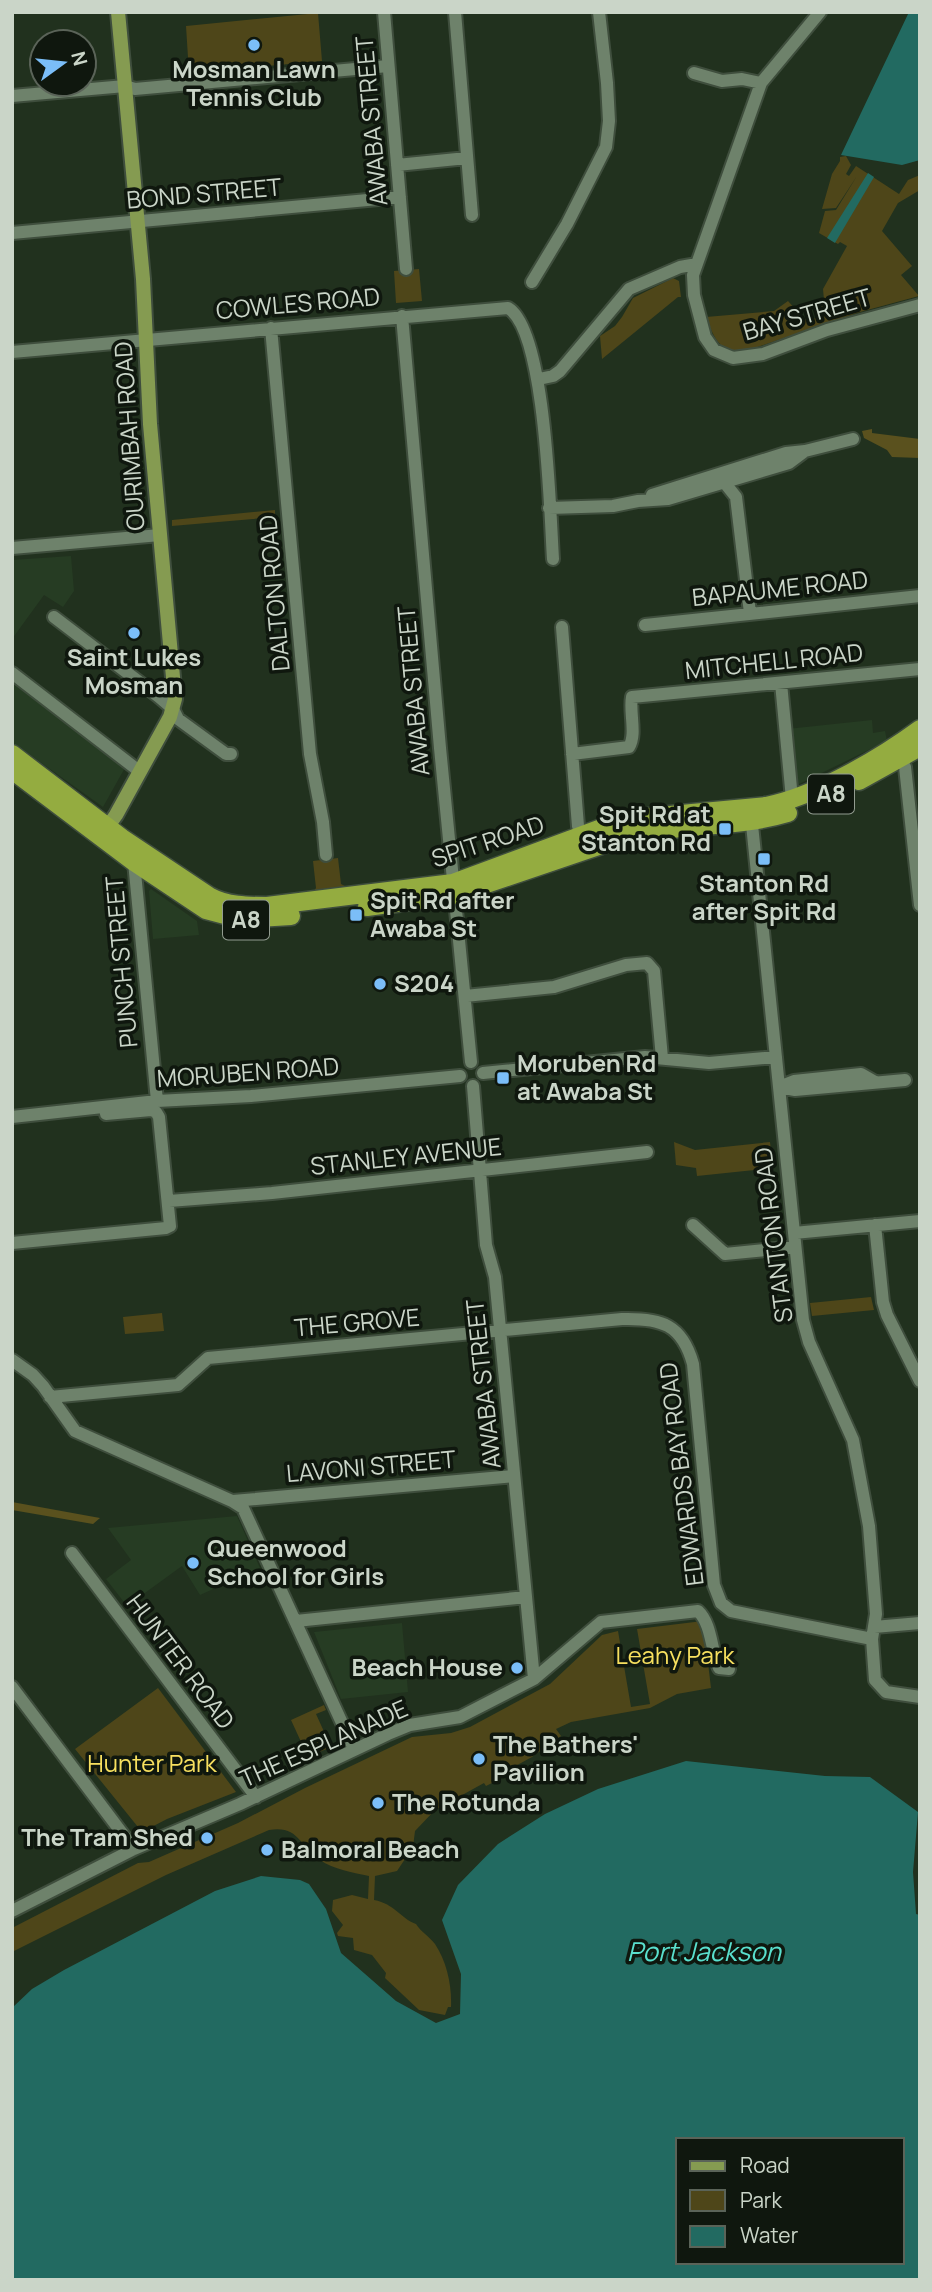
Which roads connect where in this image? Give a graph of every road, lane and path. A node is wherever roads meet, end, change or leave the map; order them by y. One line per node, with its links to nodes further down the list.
1 (118, 12): 9 (main road, OURIMBAH ROAD)
2 (384, 12): 6 (street, AWABA STREET)
3 (456, 12): 11 (street)
4 (599, 12): 19 (street)
5 (820, 12): 8 (street)
6 (388, 66): 9 (street); 12 (street, AWABA STREET)
7 (694, 73): 8 (street)
8 (761, 83): 17 (street)
9 (125, 86): 10 (street); 15 (main road, OURIMBAH ROAD)
10 (12, 96)
11 (467, 158): 12 (street); 14 (street)
12 (397, 165): 13 (street, AWABA STREET)
13 (400, 197): 15 (street, BOND STREET); 18 (street, AWABA STREET)
14 (471, 215)
15 (137, 221): 16 (street, BOND STREET); 23 (main road, OURIMBAH ROAD)
16 (12, 233)
17 (697, 264): 20 (street, BAY STREET); 25 (street)
18 (406, 269)
19 (533, 282)
20 (920, 306)
21 (402, 316): 22 (street, COWLES ROAD); 25 (street, COWLES ROAD); 56 (street, AWABA STREET)
22 (271, 328): 23 (street, COWLES ROAD); 54 (street, DALTON ROAD)
23 (145, 340): 24 (street, COWLES ROAD); 31 (main road, OURIMBAH ROAD)
24 (12, 352)
25 (539, 379): 30 (street)
26 (853, 439): 27 (street)
27 (806, 451): 28 (street); 29 (street)
28 (724, 482): 29 (street); 35 (street)
29 (638, 501): 30 (street)
30 (549, 508): 33 (street)
31 (160, 535): 32 (street); 42 (main road, OURIMBAH ROAD)
32 (12, 548)
33 (553, 559)
34 (920, 596): 35 (street, BAPAUME ROAD)
35 (750, 613): 37 (street, BAPAUME ROAD)
36 (54, 617): 42 (street)
37 (645, 625)
38 (562, 627): 46 (street)
39 (920, 669): 41 (street, MITCHELL ROAD)
40 (12, 673): 49 (street)
41 (780, 683): 46 (street, MITCHELL ROAD); 50 (street)
42 (173, 709): 49 (main road, OURIMBAH ROAD)
43 (920, 729): 47 (highway, SPIT ROAD / A8)
44 (920, 747): 47 (highway, SPIT ROAD / A8)
45 (12, 754): 52 (highway, SPIT ROAD / A8)
46 (572, 754): 53 (street)
47 (896, 754): 50 (highway, SPIT ROAD / A8); 51 (highway, SPIT ROAD / A8); 57 (street)
48 (12, 770): 52 (highway, SPIT ROAD / A8)
49 (139, 771): 52 (main road, OURIMBAH ROAD)
50 (792, 799): 51 (highway, SPIT ROAD / A8)
51 (751, 814): 53 (highway, SPIT ROAD / A8); 59 (street, STANTON ROAD)
52 (104, 832): 55 (highway, SPIT ROAD / A8); 56 (highway, SPIT ROAD / A8)
53 (584, 843): 56 (highway, SPIT ROAD / A8)
54 (326, 855)
55 (134, 862): 56 (highway, SPIT ROAD / A8); 67 (street, PUNCH STREET)
56 (454, 889): 58 (street, AWABA STREET)
57 (920, 905)
58 (465, 996): 60 (street); 61 (street, AWABA STREET)
59 (776, 1057): 60 (street); 66 (street, STANTON ROAD)
60 (663, 1058): 62 (street)
61 (471, 1062): 62 (street); 63 (street)
62 (483, 1073): 65 (street)
63 (460, 1076): 65 (street); 67 (street, MORUBEN ROAD)
64 (905, 1080): 66 (street)
65 (473, 1086): 71 (street, AWABA STREET)
66 (779, 1087): 76 (street, STANTON ROAD)
67 (157, 1101): 68 (street, MORUBEN ROAD)
68 (40, 1114): 69 (street, MORUBEN ROAD); 72 (street, MORUBEN ROAD)
69 (12, 1117)
70 (648, 1152): 71 (street, STANLEY AVENUE)
71 (480, 1170): 72 (street, STANLEY AVENUE); 79 (street, AWABA STREET)
72 (169, 1201): 77 (street)
73 (920, 1221): 75 (street)
74 (693, 1225): 78 (street)
75 (875, 1225): 76 (street); 82 (street)
76 (794, 1233): 78 (street, STANTON ROAD)
77 (12, 1242)
78 (795, 1247): 90 (street, STANTON ROAD)
79 (500, 1330): 80 (street, THE GROVE); 83 (street, THE GROVE); 84 (street, AWABA STREET)
80 (676, 1331): 90 (street, EDWARDS BAY ROAD)
81 (14, 1365): 83 (street)
82 (920, 1381)
83 (50, 1397): 85 (street)
84 (514, 1476): 85 (street, LAVONI STREET); 87 (street, AWABA STREET)
85 (232, 1501): 88 (street)
86 (72, 1553): 96 (street, HUNTER ROAD)
87 (526, 1597): 88 (street); 92 (street, AWABA STREET)
88 (296, 1621): 95 (street)
89 (920, 1623): 90 (street)
90 (873, 1633): 94 (street, STANTON ROAD)
91 (729, 1669): 92 (street, THE ESPLANADE)
92 (534, 1679): 95 (street, THE ESPLANADE)
93 (12, 1686): 97 (street)
94 (920, 1697)
95 (354, 1749): 96 (street, THE ESPLANADE)
96 (256, 1797): 97 (street, THE ESPLANADE)
97 (134, 1849): 98 (street, THE ESPLANADE)
98 (12, 1912)

